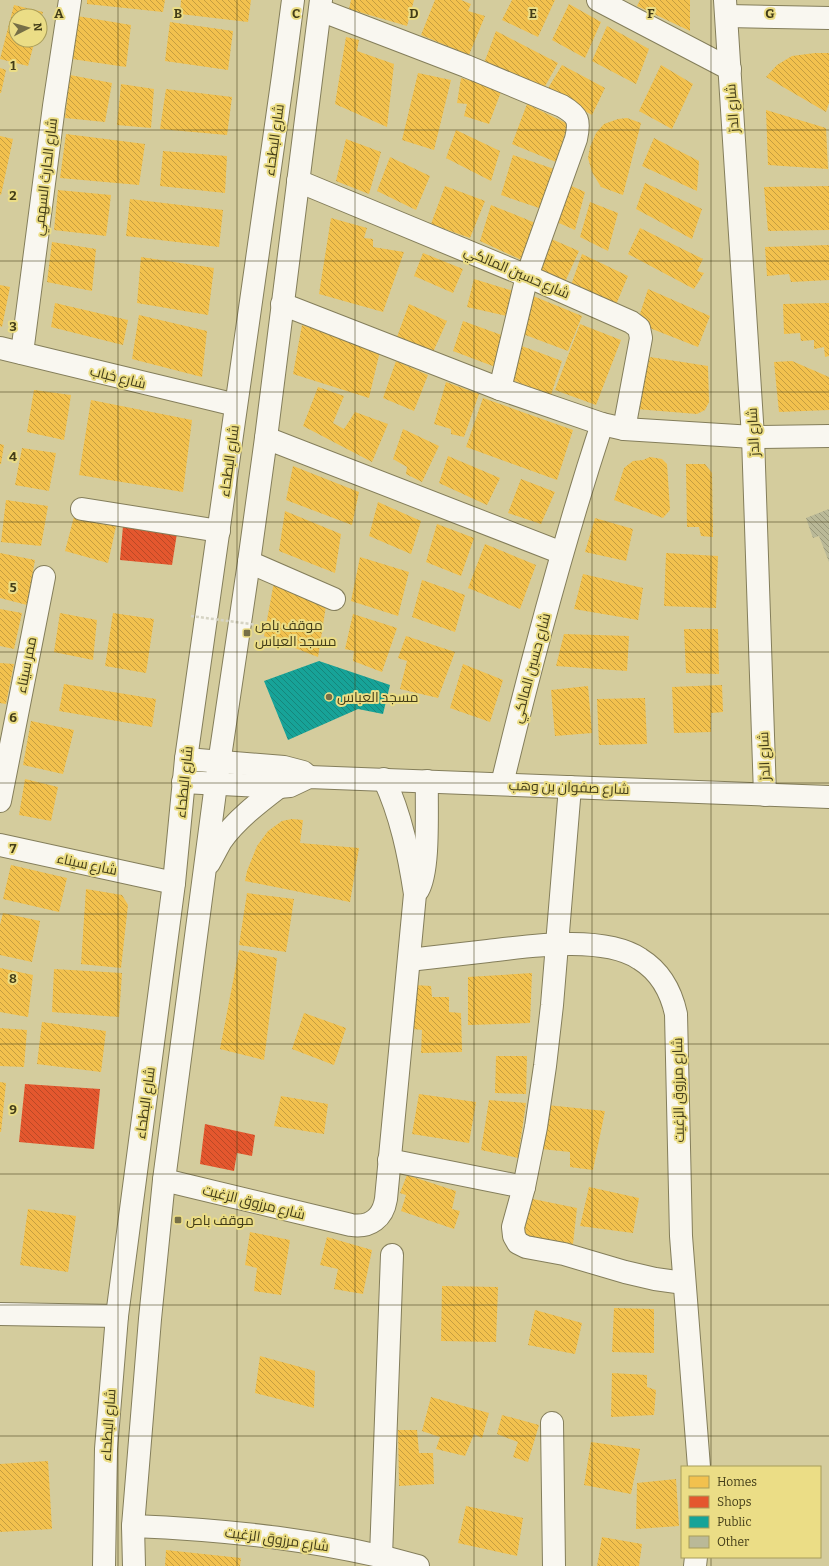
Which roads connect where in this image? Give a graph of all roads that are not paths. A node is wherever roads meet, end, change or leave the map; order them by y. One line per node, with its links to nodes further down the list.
1 (70, 0): 12 (street, شارع الحارث السهمي)
2 (293, 0): 14 (street, شارع البطحاء)
3 (598, 0): 7 (street, شارع الدرّ)
4 (321, 5): 8 (street, شارع البطحاء); 9 (street)
5 (726, 8): 6 (street, شارع الدرّ); 7 (street, شارع الدرّ)
6 (829, 18)
7 (730, 69): 18 (street, شارع الدرّ)
8 (298, 181): 9 (street, شارع حسين المالكي); 10 (street, شارع البطحاء)
9 (527, 276): 13 (street); 16 (street, شارع حسين المالكي)
10 (282, 304): 13 (street); 19 (street, شارع البطحاء)
11 (0, 348): 12 (street, شارع خباب)
12 (22, 354): 14 (street, شارع خباب)
13 (500, 389): 15 (street)
14 (236, 405): 21 (street, شارع البطحاء)
15 (602, 424): 16 (street); 22 (street, شارع حسين المالكي)
16 (624, 429): 18 (street)
17 (829, 436): 18 (street)
18 (753, 437): 36 (street, شارع الدرّ)
19 (266, 438): 22 (street); 23 (street, شارع البطحاء)
20 (82, 509): 21 (street)
21 (219, 531): 26 (street, شارع البطحاء)
22 (562, 553): 33 (street, شارع حسين المالكي)
23 (249, 562): 25 (street); 27 (street, شارع البطحاء)
24 (44, 577): 38 (street, ممر سيناء)
25 (334, 599)
26 (186, 759): 27 (street, شارع صفوان بن وهب); 31 (street, شارع البطحاء)
27 (220, 762): 28 (street, شارع صفوان بن وهب); 32 (street, شارع البطحاء)
28 (309, 777): 29 (street, شارع صفوان بن وهب); 34 (street, شارع صفوان بن وهب)
29 (384, 779): 30 (street, شارع صفوان بن وهب); 42 (street)
30 (427, 781): 33 (street, شارع صفوان بن وهب); 42 (street)
31 (183, 782): 32 (street, شارع صفوان بن وهب); 41 (street, شارع البطحاء)
32 (216, 784): 34 (street, شارع صفوان بن وهب); 40 (street, شارع البطحاء)
33 (502, 784): 35 (street, شارع صفوان بن وهب)
34 (279, 787): 40 (street)
35 (570, 787): 36 (street, شارع صفوان بن وهب); 43 (street)
36 (765, 795): 37 (street, شارع صفوان بن وهب)
37 (829, 797)
38 (0, 801)
39 (0, 845): 41 (street, شارع سيناء)
40 (204, 871): 46 (street, شارع البطحاء)
41 (174, 883): 51 (street, شارع البطحاء)
42 (416, 894): 44 (street, شارع مرزوق الزغيت)
43 (557, 944): 44 (street, شارع مرزوق الزغيت); 47 (street); 49 (street, شارع مرزوق الزغيت)
44 (409, 960): 45 (street, شارع مرزوق الزغيت)
45 (389, 1160): 46 (street, شارع مرزوق الزغيت); 47 (street)
46 (164, 1180): 54 (street, شارع البطحاء)
47 (524, 1187): 49 (street)
48 (392, 1255): 56 (street)
49 (684, 1283): 53 (street, شارع مرزوق الزغيت)
50 (0, 1314): 51 (street)
51 (116, 1316): 55 (street, شارع البطحاء)
52 (552, 1423): 58 (street)
53 (699, 1466)
54 (133, 1546): 55 (street, شارع مرزوق الزغيت); 56 (street, شارع مرزوق الزغيت)
55 (104, 1556)
56 (381, 1556): 57 (street, شارع مرزوق الزغيت)
57 (412, 1565)
58 (554, 1566)

